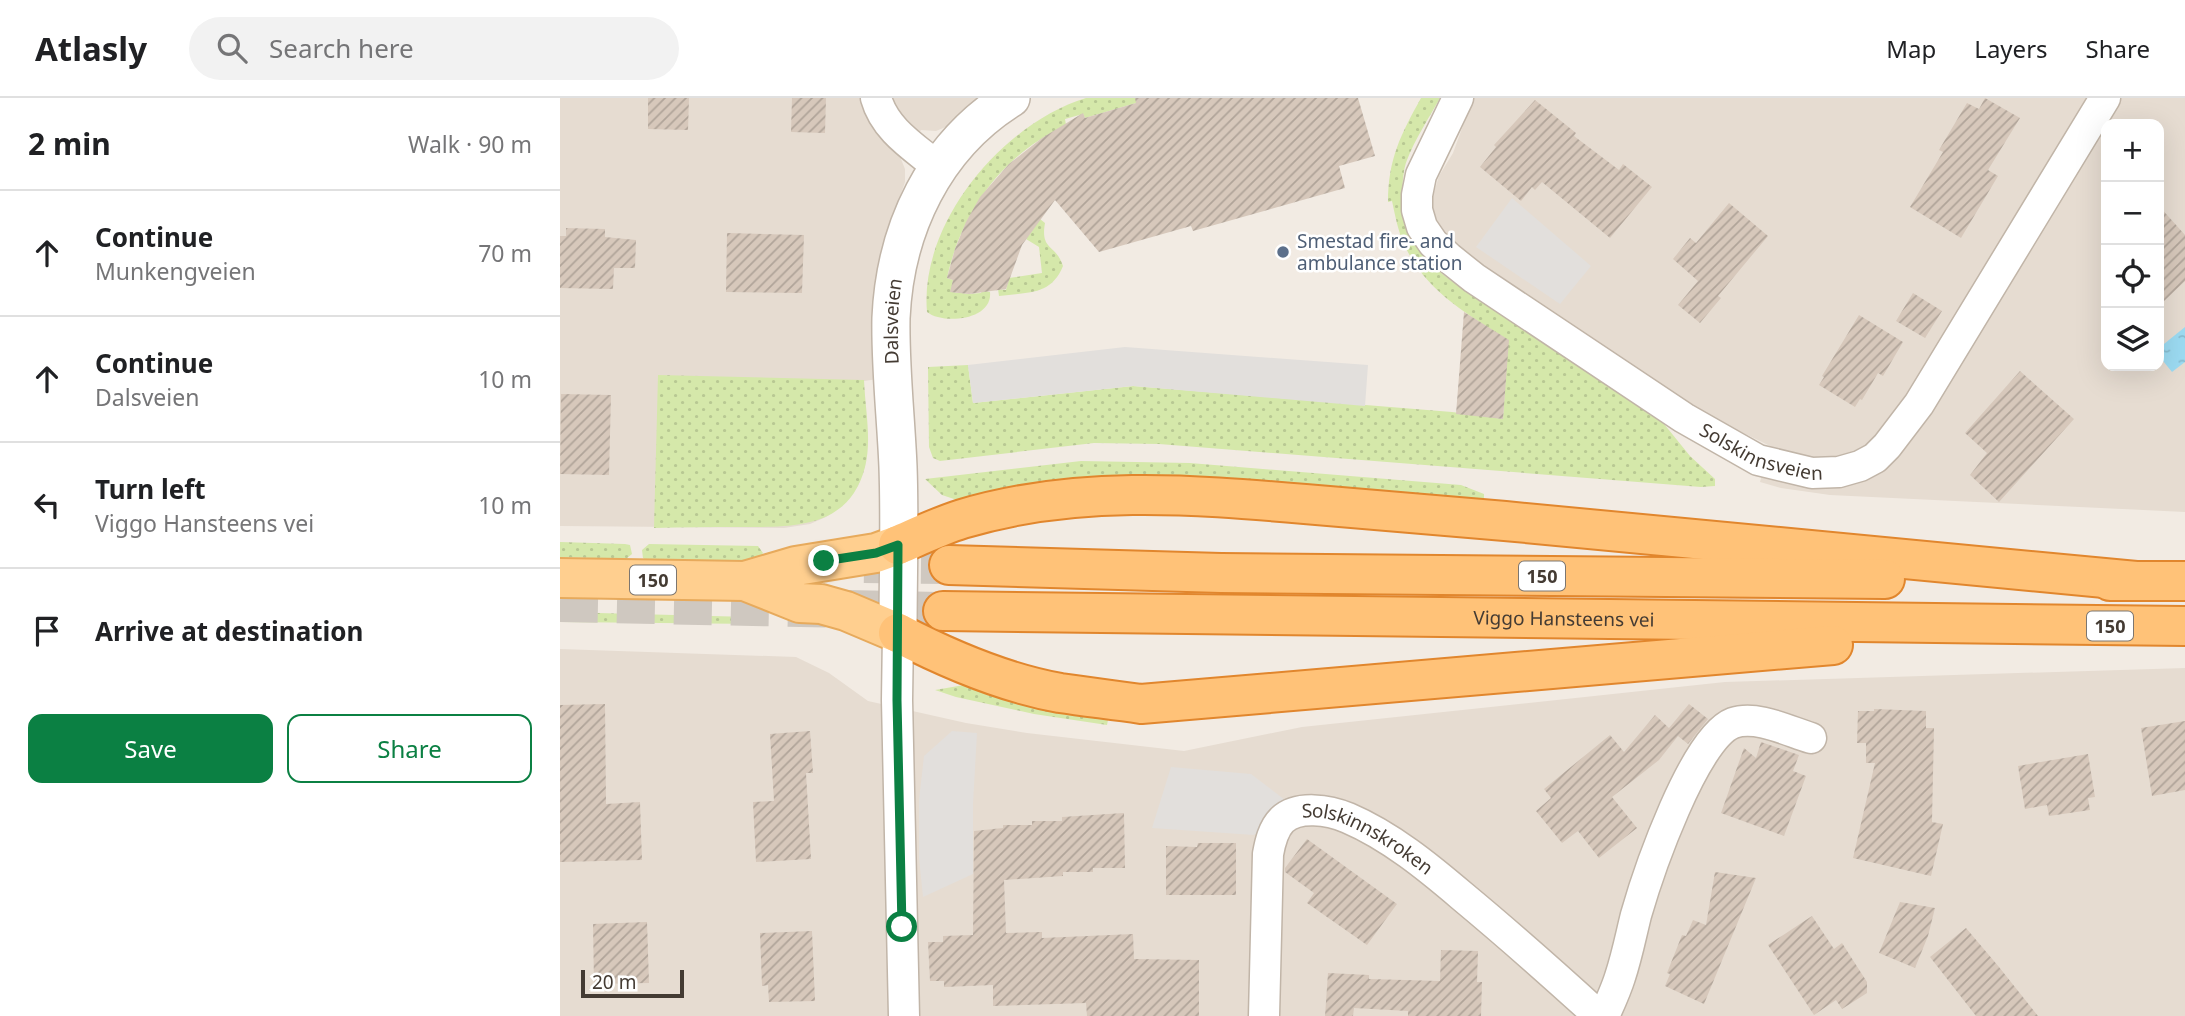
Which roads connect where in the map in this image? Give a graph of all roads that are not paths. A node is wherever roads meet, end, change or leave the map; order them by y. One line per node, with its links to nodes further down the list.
1 (876, 98): 5 (street)
2 (1011, 98): 5 (street, Dalsveien)
3 (1458, 98): 4 (street, Solskinnsveien)
4 (2105, 98)
5 (938, 167): 6 (street, Dalsveien)
6 (898, 545): 9 (main road, 150); 10 (highway); 15 (street, Dalsveien)
7 (949, 565): 10 (highway, 150)
8 (560, 578): 9 (main road, 150)
9 (745, 581): 15 (main road, 150)
10 (2136, 581): 11 (highway, 150)
11 (2185, 582)
12 (943, 611): 13 (highway, Viggo Hansteens vei / 150)
13 (2034, 626): 14 (highway, Viggo Hansteens vei / 150); 15 (highway)
14 (2185, 626)
15 (898, 633): 17 (street)
16 (1811, 738): 20 (street)
17 (904, 1016)
18 (1264, 1016): 19 (street, Solskinnskroken)
19 (1599, 1016)
20 (1604, 1016)

